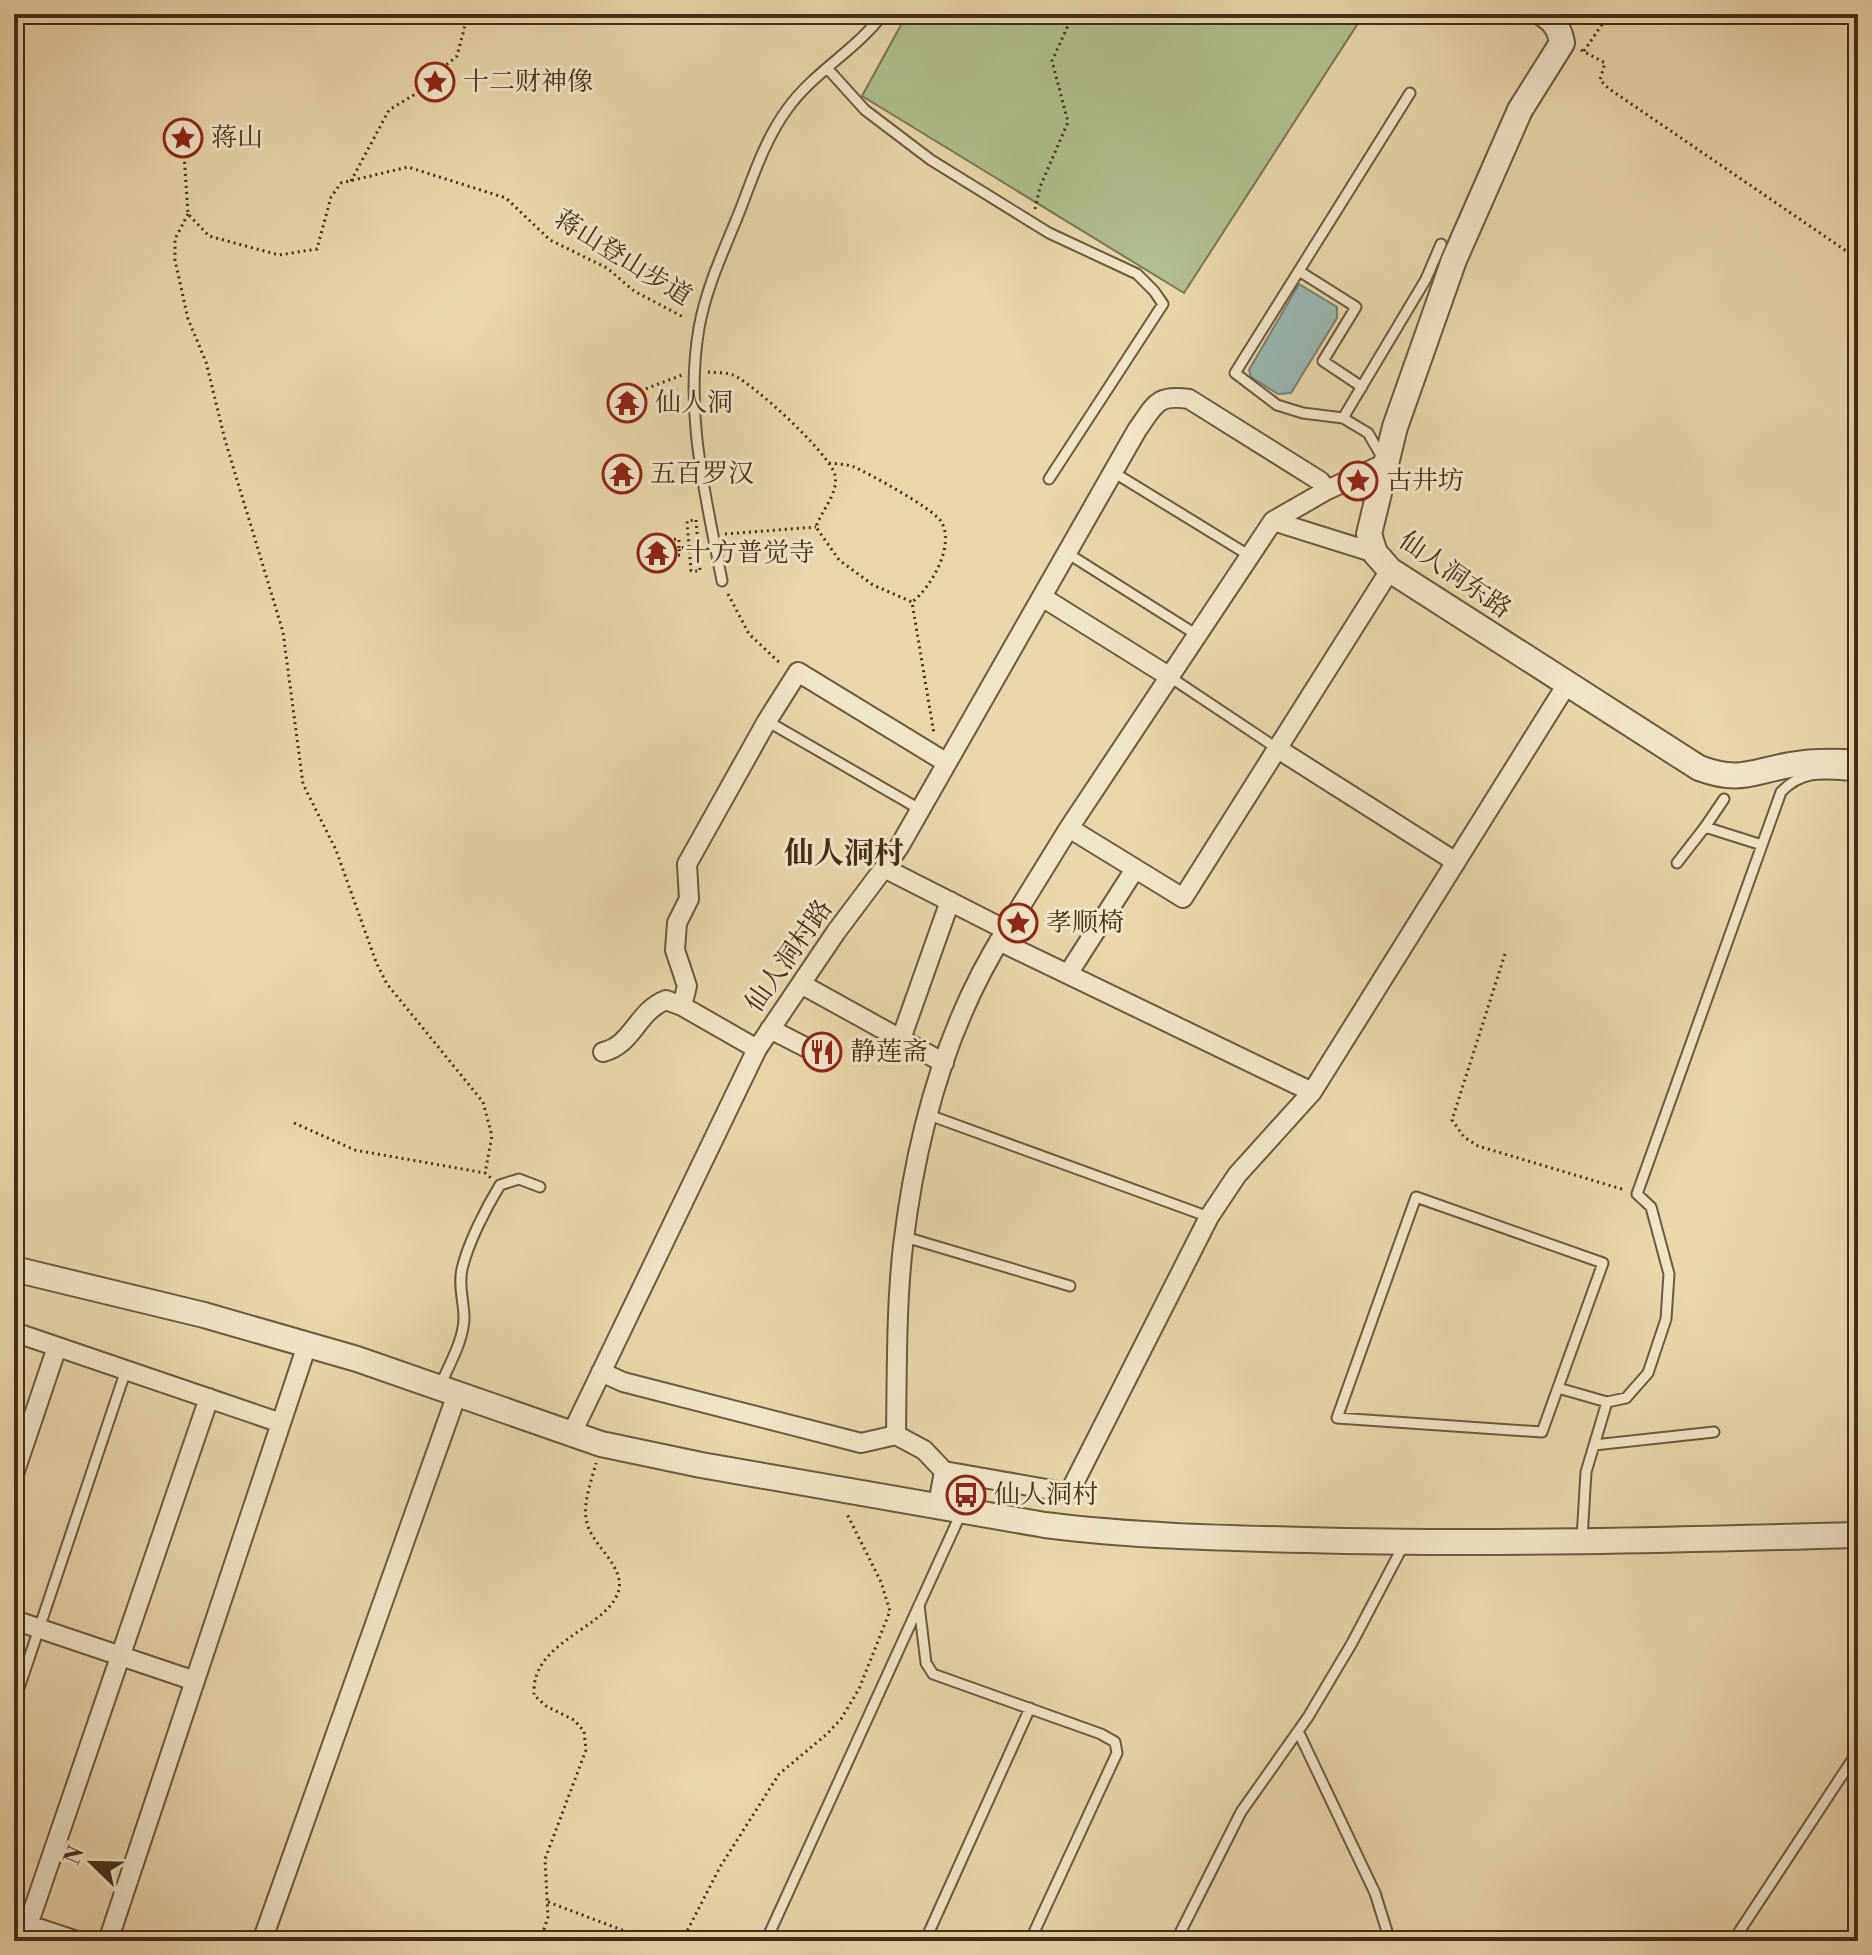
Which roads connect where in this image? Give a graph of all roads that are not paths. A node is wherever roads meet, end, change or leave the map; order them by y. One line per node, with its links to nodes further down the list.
1 (883, 14): 3 (lane)
2 (1543, 14): 9 (street, 仙人洞东路)
3 (827, 68): 11 (lane); 17 (lane)
4 (1410, 93): 6 (lane)
5 (1441, 244): 7 (lane)
6 (1299, 271): 7 (lane); 8 (lane)
7 (1362, 387): 8 (lane)
8 (1343, 418): 9 (lane)
9 (1386, 463): 12 (street); 16 (street, 仙人洞东路)
10 (1113, 472): 12 (street, 仙人洞村路); 14 (street, 仙人洞村路); 15 (lane)
11 (1049, 479)
12 (1327, 490): 13 (street)
13 (1273, 521): 15 (street); 16 (street)
14 (1067, 553): 18 (street, 仙人洞村路); 19 (lane)
15 (1250, 556): 19 (street)
16 (1383, 562): 21 (street, 仙人洞东路); 23 (street)
17 (722, 581)
18 (1042, 597): 20 (street); 24 (street, 仙人洞村路)
19 (1197, 635): 20 (street)
20 (1170, 677): 23 (lane); 30 (street)
21 (1567, 684): 25 (street, 仙人洞东路); 32 (street)
22 (767, 721): 24 (street); 28 (lane); 40 (street)
23 (1278, 749): 32 (street); 35 (street)
24 (940, 758): 28 (street, 仙人洞村路)
25 (1858, 763)
26 (1858, 776): 31 (lane)
27 (1724, 799): 29 (lane)
28 (921, 810): 34 (street, 仙人洞村路)
29 (1705, 827): 31 (lane); 33 (lane)
30 (1069, 828): 35 (street); 37 (street)
31 (1762, 845): 62 (lane)
32 (1456, 862): 47 (street)
33 (1677, 863)
34 (884, 868): 36 (street); 39 (street, 仙人洞村路)
35 (1135, 869): 38 (street)
36 (950, 901): 37 (street); 42 (street)
37 (1003, 935): 38 (street); 46 (street)
38 (1068, 974): 47 (street)
39 (801, 984): 41 (street, 仙人洞村路); 42 (street)
40 (682, 1006): 43 (street); 44 (street)
41 (770, 1029): 43 (street, 仙人洞村路); 45 (street)
42 (901, 1039): 46 (street)
43 (757, 1049): 58 (street, 仙人洞村路)
44 (603, 1052)
45 (817, 1053)
46 (944, 1063): 48 (street)
47 (1312, 1092): 50 (street)
48 (929, 1115): 50 (lane); 51 (street)
49 (540, 1187): 60 (lane)
50 (1209, 1217): 68 (street)
51 (905, 1237): 53 (lane); 66 (street)
52 (14, 1269): 55 (street)
53 (1070, 1286)
54 (14, 1332): 56 (street)
55 (307, 1345): 60 (street); 63 (street)
56 (57, 1347): 57 (street); 69 (street)
57 (126, 1370): 61 (street); 77 (lane)
58 (601, 1372): 65 (street, 仙人洞村路); 66 (street)
59 (1558, 1388): 59 (lane); 62 (lane)
60 (448, 1391): 65 (street); 87 (street)
61 (209, 1398): 63 (street); 78 (street)
62 (1607, 1402): 67 (lane)
63 (281, 1423): 79 (street)
64 (1714, 1432): 67 (lane)
65 (571, 1435): 70 (street)
66 (896, 1435): 68 (street)
67 (1594, 1445): 73 (lane)
68 (944, 1471): 70 (street)
69 (14, 1474)
70 (938, 1505): 71 (street)
71 (963, 1509): 74 (street); 75 (lane)
72 (1858, 1535): 73 (street)
73 (1582, 1541): 74 (street)
74 (1404, 1543): 82 (lane)
75 (919, 1605): 81 (lane); 88 (lane)
76 (14, 1620): 77 (street)
77 (39, 1628): 78 (street); 80 (lane)
78 (120, 1656): 79 (street); 84 (street)
79 (195, 1681): 86 (street)
80 (14, 1703)
81 (1030, 1708): 89 (lane); 90 (lane)
82 (1298, 1731): 91 (lane); 92 (lane)
83 (1858, 1751): 93 (lane)
84 (21, 1922): 85 (street)
85 (77, 1941)
86 (108, 1941)
87 (262, 1941)
88 (766, 1941)
89 (925, 1941)
90 (1030, 1941)
91 (1176, 1941)
92 (1390, 1941)
93 (1733, 1941)

